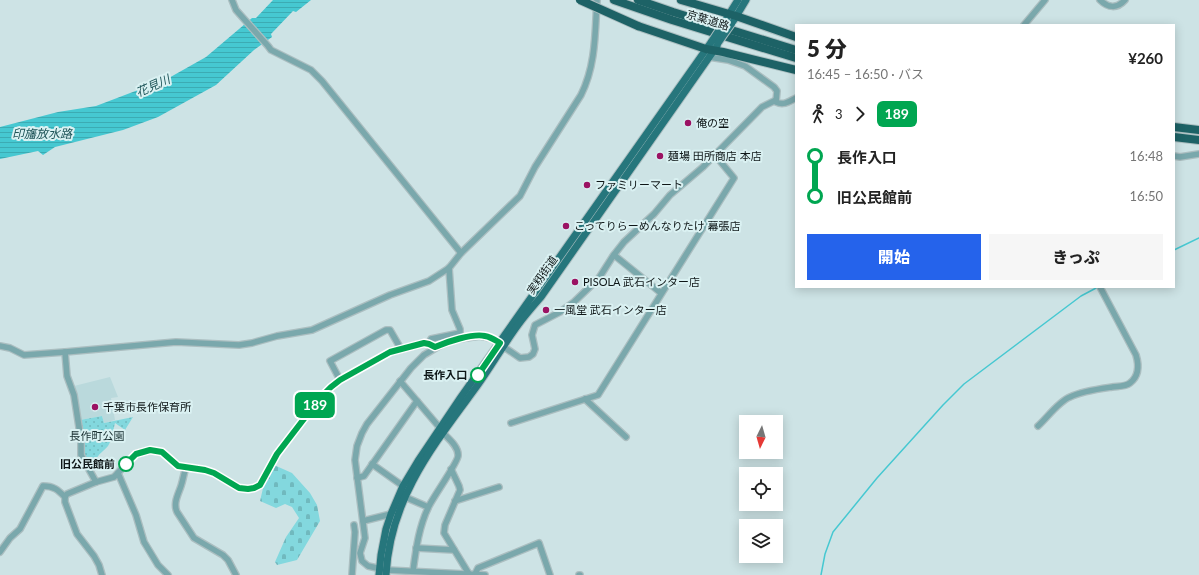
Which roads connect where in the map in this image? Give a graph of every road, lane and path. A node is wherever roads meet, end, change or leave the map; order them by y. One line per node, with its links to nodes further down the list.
1 (232, 0): 28 (street)
2 (580, 0): 15 (highway, bridge)
3 (597, 0): 28 (street)
4 (614, 0): 11 (highway, 京葉道路)
5 (681, 0): 12 (highway)
6 (738, 0): 12 (main road, 実籾街道)
7 (746, 0): 12 (main road, 実籾街道)
8 (1046, 0): 13 (street)
9 (1100, 0): 10 (street)
10 (1125, 0)
11 (639, 3): 16 (highway, 京葉道路); 17 (highway, 京葉道路)
12 (731, 19): 14 (highway); 15 (main road, 実籾街道, bridge)
13 (1025, 24)
14 (795, 37)
15 (712, 48): 18 (highway); 20 (street); 34 (main road, 実籾街道)
16 (795, 50)
17 (795, 58)
18 (795, 70)
19 (795, 98): 20 (street)
20 (776, 100): 26 (street)
21 (1177, 128): 22 (highway)
22 (1199, 129)
23 (1178, 137): 24 (highway)
24 (1199, 140)
25 (1199, 154): 27 (street)
26 (715, 155): 29 (street); 32 (street)
27 (1175, 156)
28 (461, 253): 30 (street)
29 (614, 255): 32 (street); 34 (street)
30 (449, 268): 33 (street); 38 (street)
31 (1101, 289): 44 (street)
32 (661, 293): 41 (street)
33 (429, 344): 36 (street); 37 (street)
34 (502, 345): 36 (street); 45 (main road, 実籾街道)
35 (0, 346): 38 (street)
36 (435, 347): 40 (street)
37 (401, 349): 39 (street); 39 (street)
38 (65, 352): 52 (street)
39 (340, 380): 48 (street)
40 (400, 381): 42 (street); 51 (street)
41 (585, 399): 43 (street); 46 (street)
42 (417, 401): 45 (street); 47 (street)
43 (511, 423)
44 (1038, 426)
45 (442, 431): 49 (street); 53 (main road, 実籾街道); 56 (main road, 実籾街道)
46 (626, 437)
47 (372, 464): 51 (street); 53 (street)
48 (186, 467): 50 (street); 70 (street)
49 (451, 469): 57 (street); 58 (street)
50 (118, 473): 52 (street); 69 (street)
51 (357, 478): 60 (street)
52 (96, 482): 55 (street)
53 (403, 486): 59 (main road, 実籾街道)
54 (499, 487): 57 (street)
55 (65, 497): 64 (street); 68 (street)
56 (405, 497): 58 (street); 66 (main road, 実籾街道)
57 (455, 501): 63 (street)
58 (428, 507): 62 (street)
59 (391, 514): 60 (street); 66 (main road, 実籾街道)
60 (364, 521): 66 (street)
61 (354, 525): 71 (street)
62 (416, 548): 63 (street); 65 (street)
63 (454, 550): 67 (street)
64 (0, 552)
65 (413, 571): 66 (street); 67 (street)
66 (383, 572)
67 (472, 574): 72 (street); 73 (street)
68 (102, 575)
69 (168, 575)
70 (236, 575)
71 (352, 575)
72 (485, 575)
73 (550, 575)

